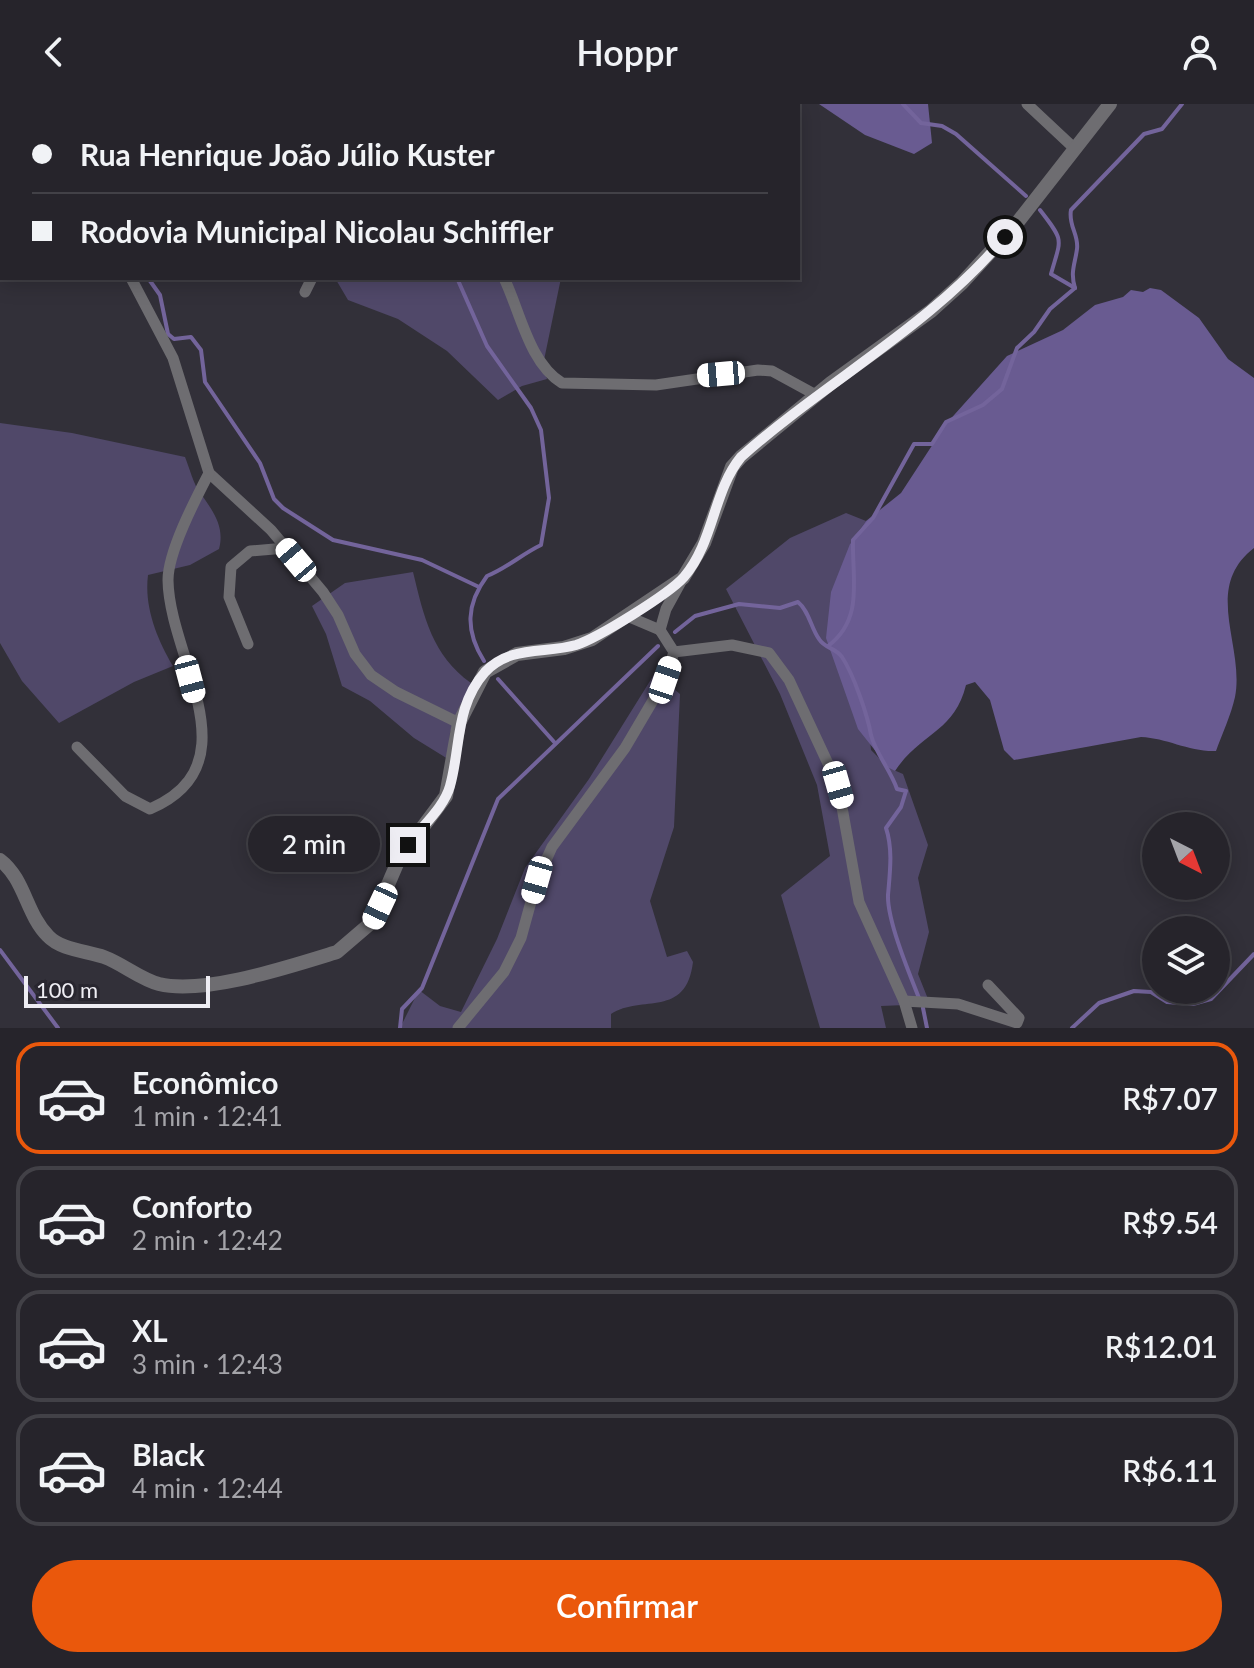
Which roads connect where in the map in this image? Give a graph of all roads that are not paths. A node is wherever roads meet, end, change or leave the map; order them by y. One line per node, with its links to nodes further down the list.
1 (1027, 104): 3 (street)
2 (1110, 104): 3 (street)
3 (1074, 148): 8 (street)
4 (132, 280): 9 (street)
5 (311, 280): 7 (street)
6 (505, 280): 8 (street)
7 (305, 292)
8 (816, 395): 11 (street)
9 (209, 473): 10 (street); 17 (street)
10 (286, 548): 14 (street); 16 (street)
11 (683, 578): 12 (street); 13 (street)
12 (627, 616): 13 (street); 16 (street)
13 (660, 630): 15 (street)
14 (248, 644)
15 (674, 652): 20 (street); 21 (street)
16 (459, 723): 18 (street)
17 (77, 747)
18 (0, 860)
19 (988, 985): 20 (street)
20 (904, 1001): 22 (street)
21 (458, 1028)
22 (912, 1028)

